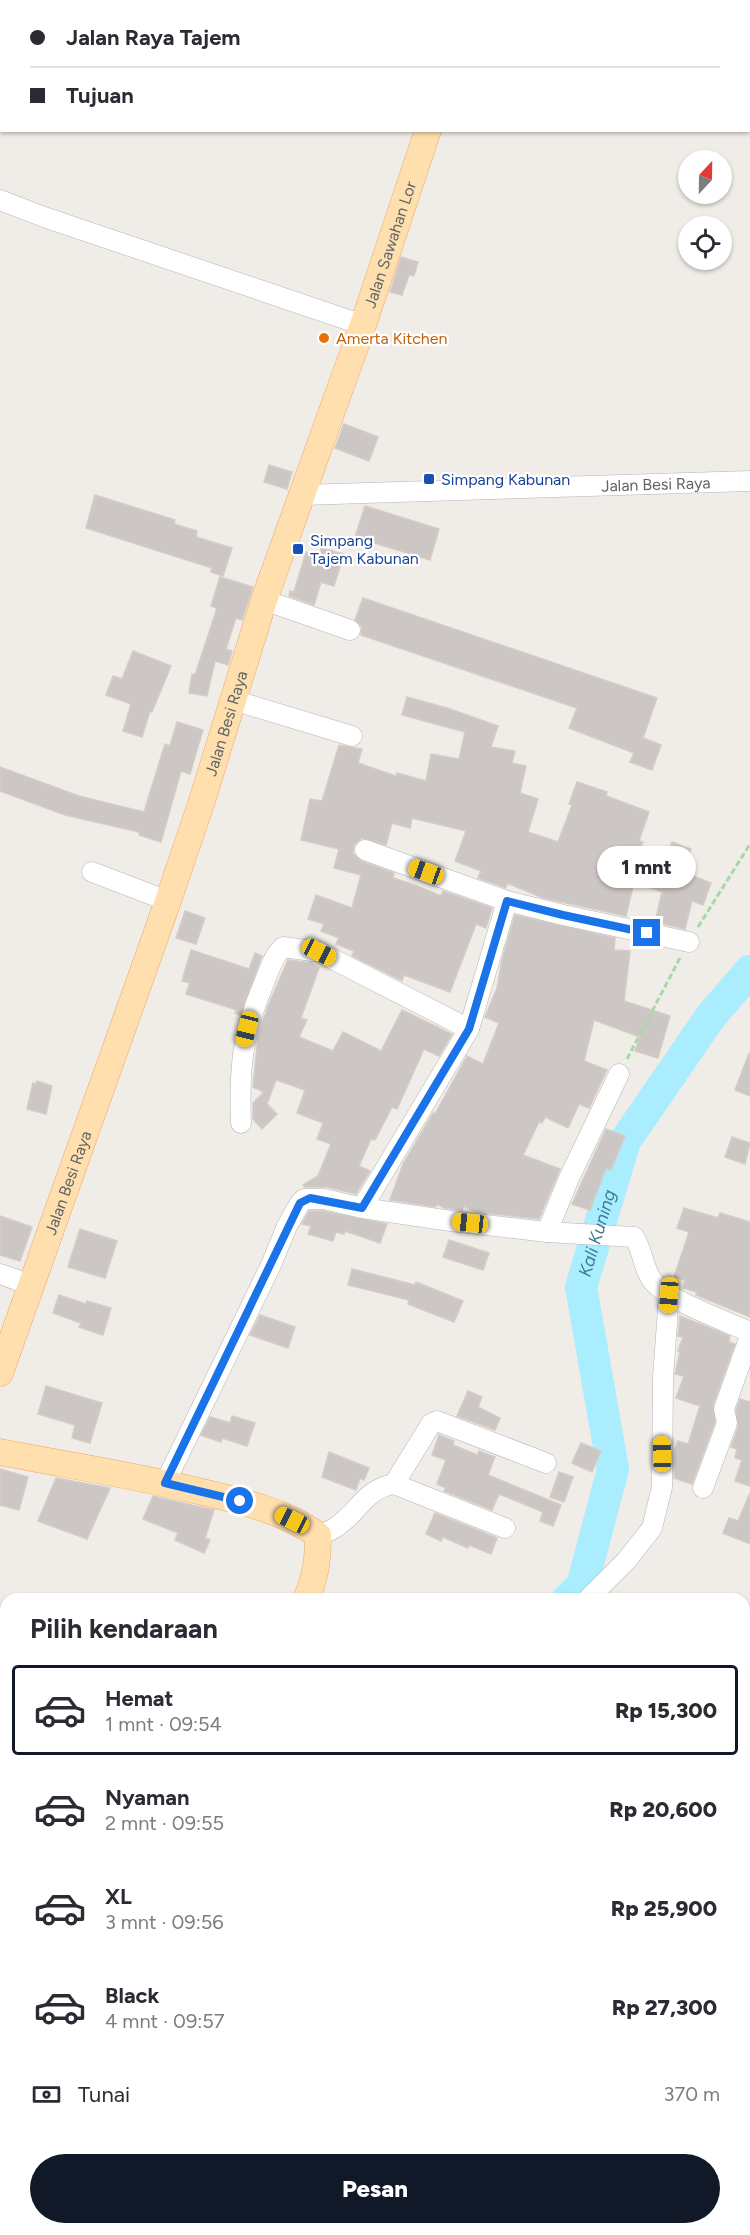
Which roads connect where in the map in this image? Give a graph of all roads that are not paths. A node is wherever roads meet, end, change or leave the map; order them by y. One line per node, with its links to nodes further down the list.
1 (427, 132): 3 (main road, Jalan Sawahan Lor)
2 (0, 200): 3 (street)
3 (363, 325): 5 (main road, Jalan Sawahan Lor)
4 (750, 482): 5 (street, Jalan Besi Raya)
5 (302, 495): 6 (main road, Jalan Besi Raya)
6 (264, 600): 7 (street); 8 (main road, Jalan Besi Raya)
7 (350, 630)
8 (233, 700): 9 (street); 12 (main road, Jalan Besi Raya)
9 (352, 736)
10 (365, 850): 13 (street)
11 (92, 872): 12 (street)
12 (168, 901): 21 (main road, Jalan Besi Raya)
13 (507, 901): 14 (street); 15 (street)
14 (689, 942)
15 (469, 1029): 17 (street); 18 (street)
16 (619, 1074): 19 (street)
17 (241, 1123)
18 (362, 1208): 19 (street); 28 (street)
19 (556, 1232): 22 (street)
20 (0, 1274): 21 (street)
21 (31, 1285): 25 (main road, Jalan Besi Raya)
22 (669, 1295): 23 (street); 34 (street)
23 (750, 1332)
24 (750, 1336): 30 (street)
25 (0, 1373)
26 (0, 1452): 28 (main road)
27 (546, 1463): 29 (street)
28 (165, 1483): 32 (main road)
29 (394, 1484): 31 (street); 32 (street)
30 (703, 1488)
31 (505, 1528)
32 (318, 1535): 33 (main road)
33 (309, 1593)
34 (594, 1593)

